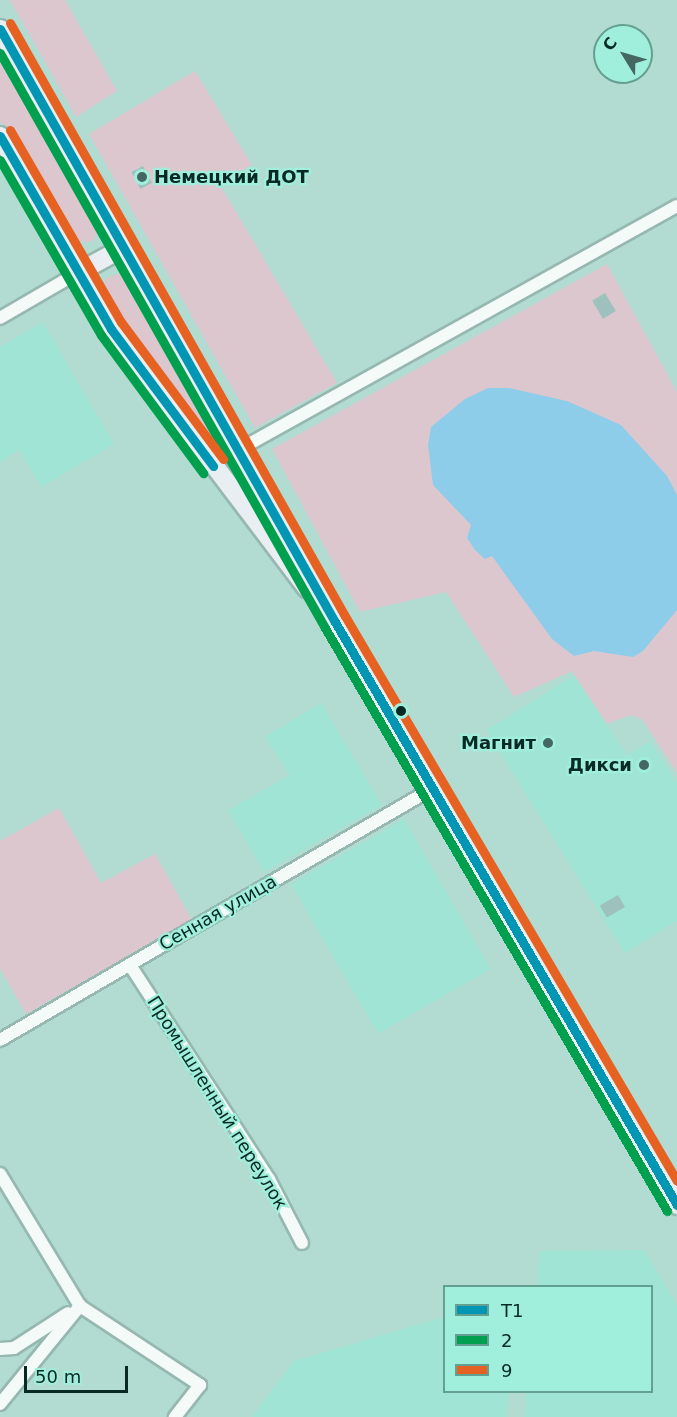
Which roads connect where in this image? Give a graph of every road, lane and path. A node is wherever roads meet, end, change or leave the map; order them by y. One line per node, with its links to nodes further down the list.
1 (0, 29): 4 (main road)
2 (0, 136): 5 (main road)
3 (677, 206): 7 (street)
4 (125, 247): 5 (main road); 7 (main road)
5 (79, 272): 6 (street); 8 (main road)
6 (0, 318)
7 (240, 449): 8 (main road)
8 (336, 622): 9 (main road)
9 (435, 787): 10 (street, Сенная улица); 13 (main road)
10 (129, 965): 11 (street, Сенная улица); 14 (street, Промышленный переулок)
11 (0, 1040)
12 (0, 1174): 15 (street)
13 (677, 1205)
14 (302, 1243)
15 (80, 1306): 16 (street); 17 (street); 18 (street)
16 (0, 1349)
17 (0, 1404)
18 (175, 1417)

